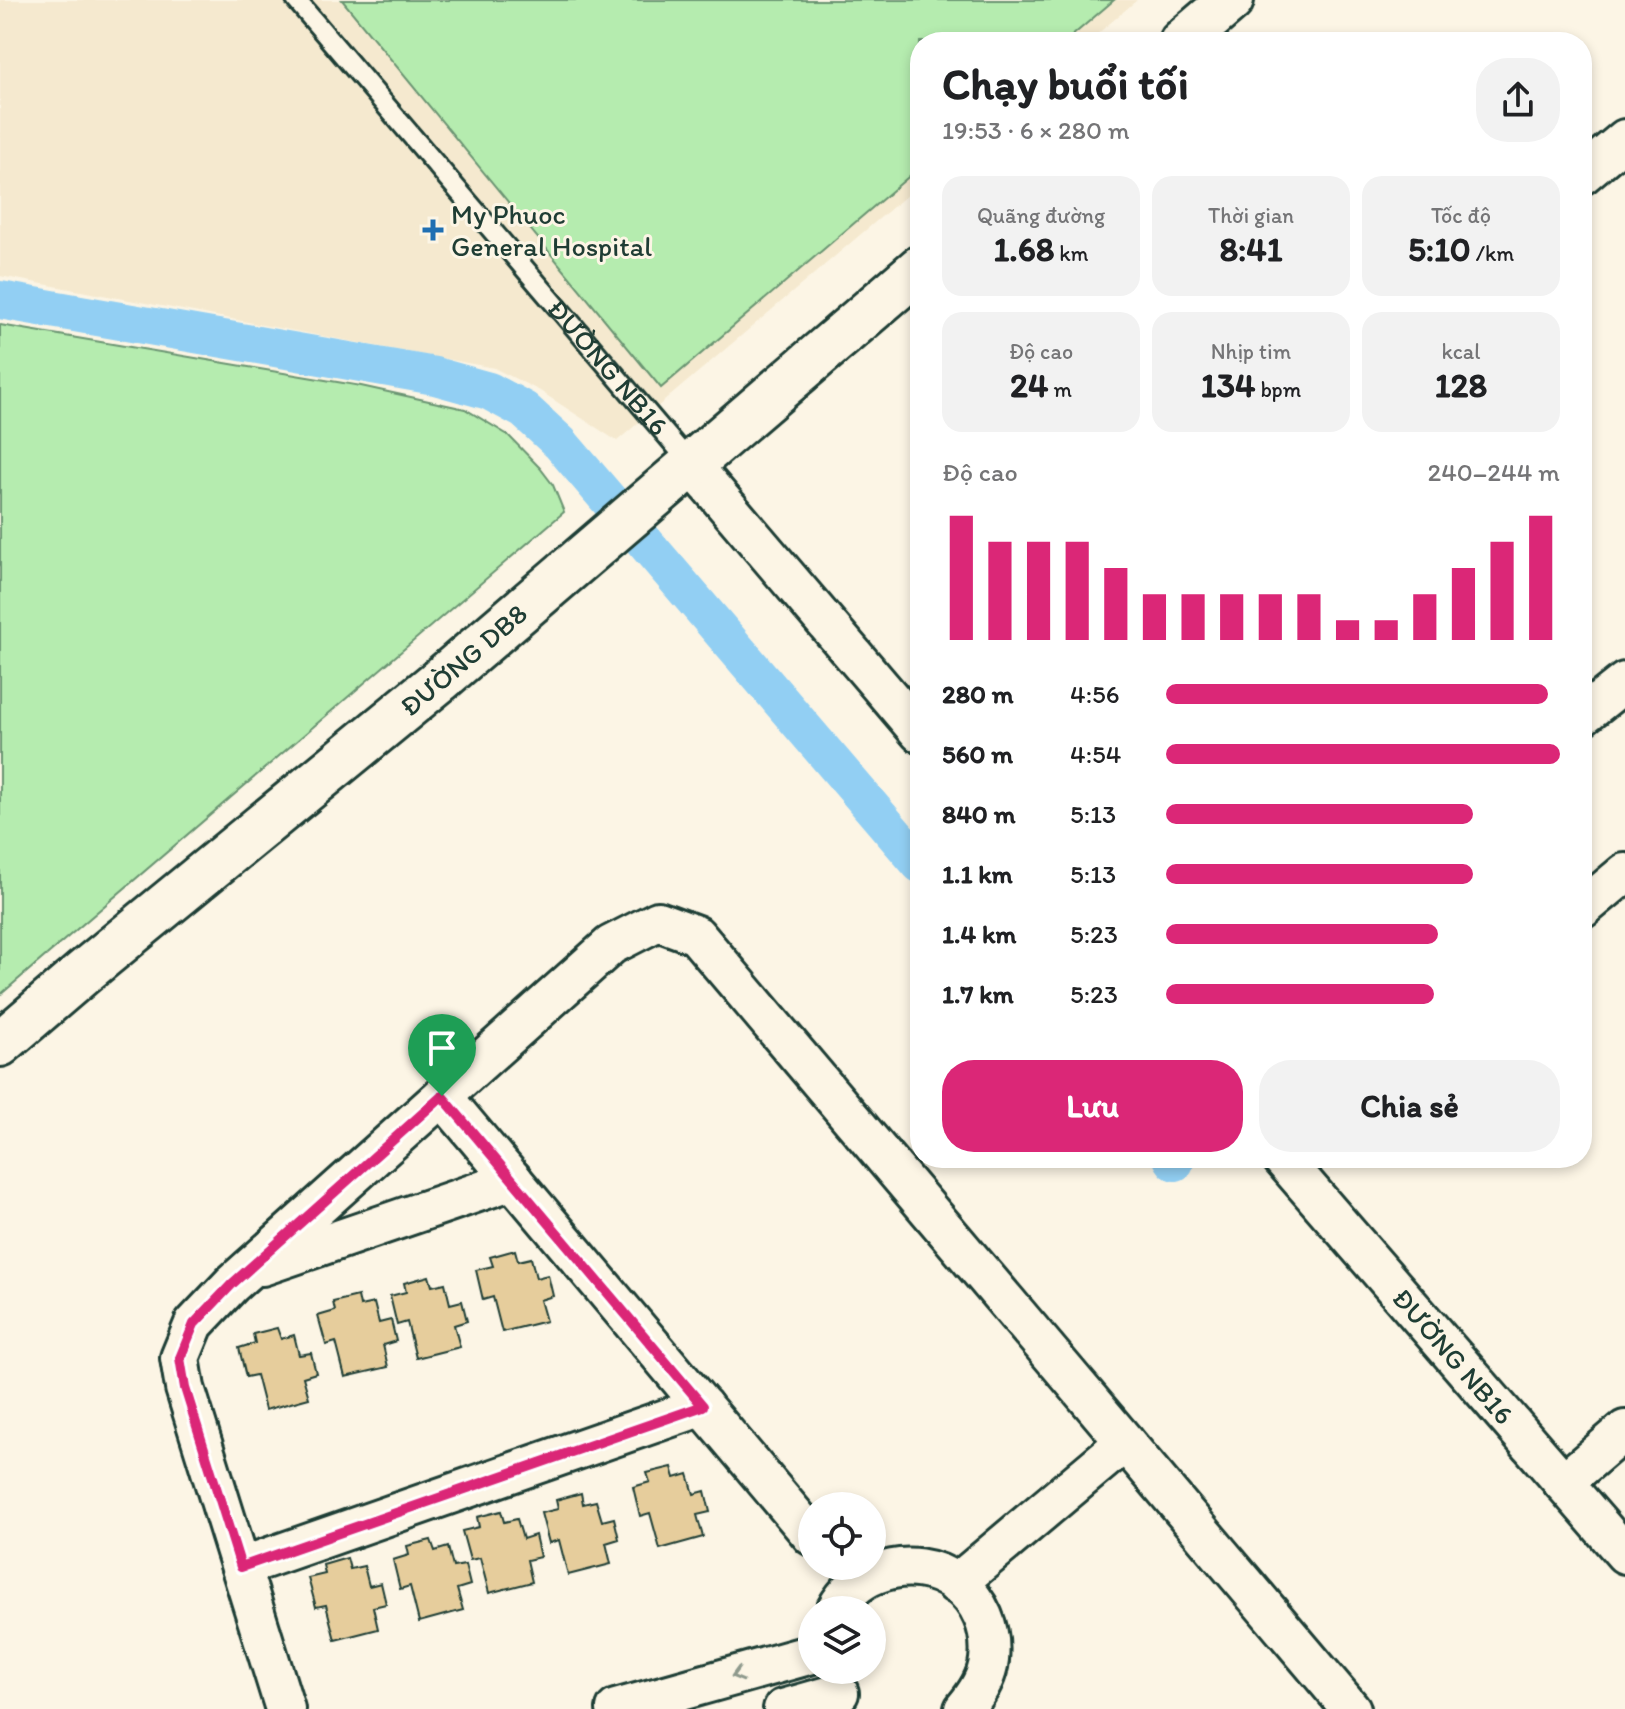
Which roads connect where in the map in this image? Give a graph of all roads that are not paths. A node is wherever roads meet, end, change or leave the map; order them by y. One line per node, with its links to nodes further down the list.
1 (296, 0): 7 (lane, ĐƯỜNG NB16)
2 (1231, 0): 3 (street)
3 (1194, 32)
4 (1625, 139): 5 (street)
5 (1592, 167)
6 (910, 277): 7 (street, ĐƯỜNG DB8)
7 (691, 464): 10 (street, ĐƯỜNG NB16); 13 (street, ĐƯỜNG DB8)
8 (1625, 682): 9 (street)
9 (1592, 708)
10 (910, 721)
11 (1625, 873): 12 (street)
12 (1592, 901)
13 (0, 1044)
14 (442, 1096): 16 (street); 17 (street); 20 (street)
15 (1293, 1168): 21 (street, ĐƯỜNG NB16)
16 (513, 1180): 17 (street); 18 (street)
17 (247, 1271): 24 (street)
18 (703, 1406): 22 (street); 24 (street)
19 (1625, 1430): 21 (street)
20 (1125, 1442): 25 (street); 33 (street)
21 (1563, 1483): 23 (street, ĐƯỜNG NB16)
22 (798, 1519)
23 (1625, 1554)
24 (241, 1567): 30 (street)
25 (956, 1584): 26 (street); 29 (street)
26 (843, 1588)
27 (798, 1658): 31 (street, one-way to 31)
28 (841, 1691): 32 (street)
29 (975, 1705)
30 (285, 1709)
31 (616, 1709)
32 (783, 1709)
33 (1351, 1709)

